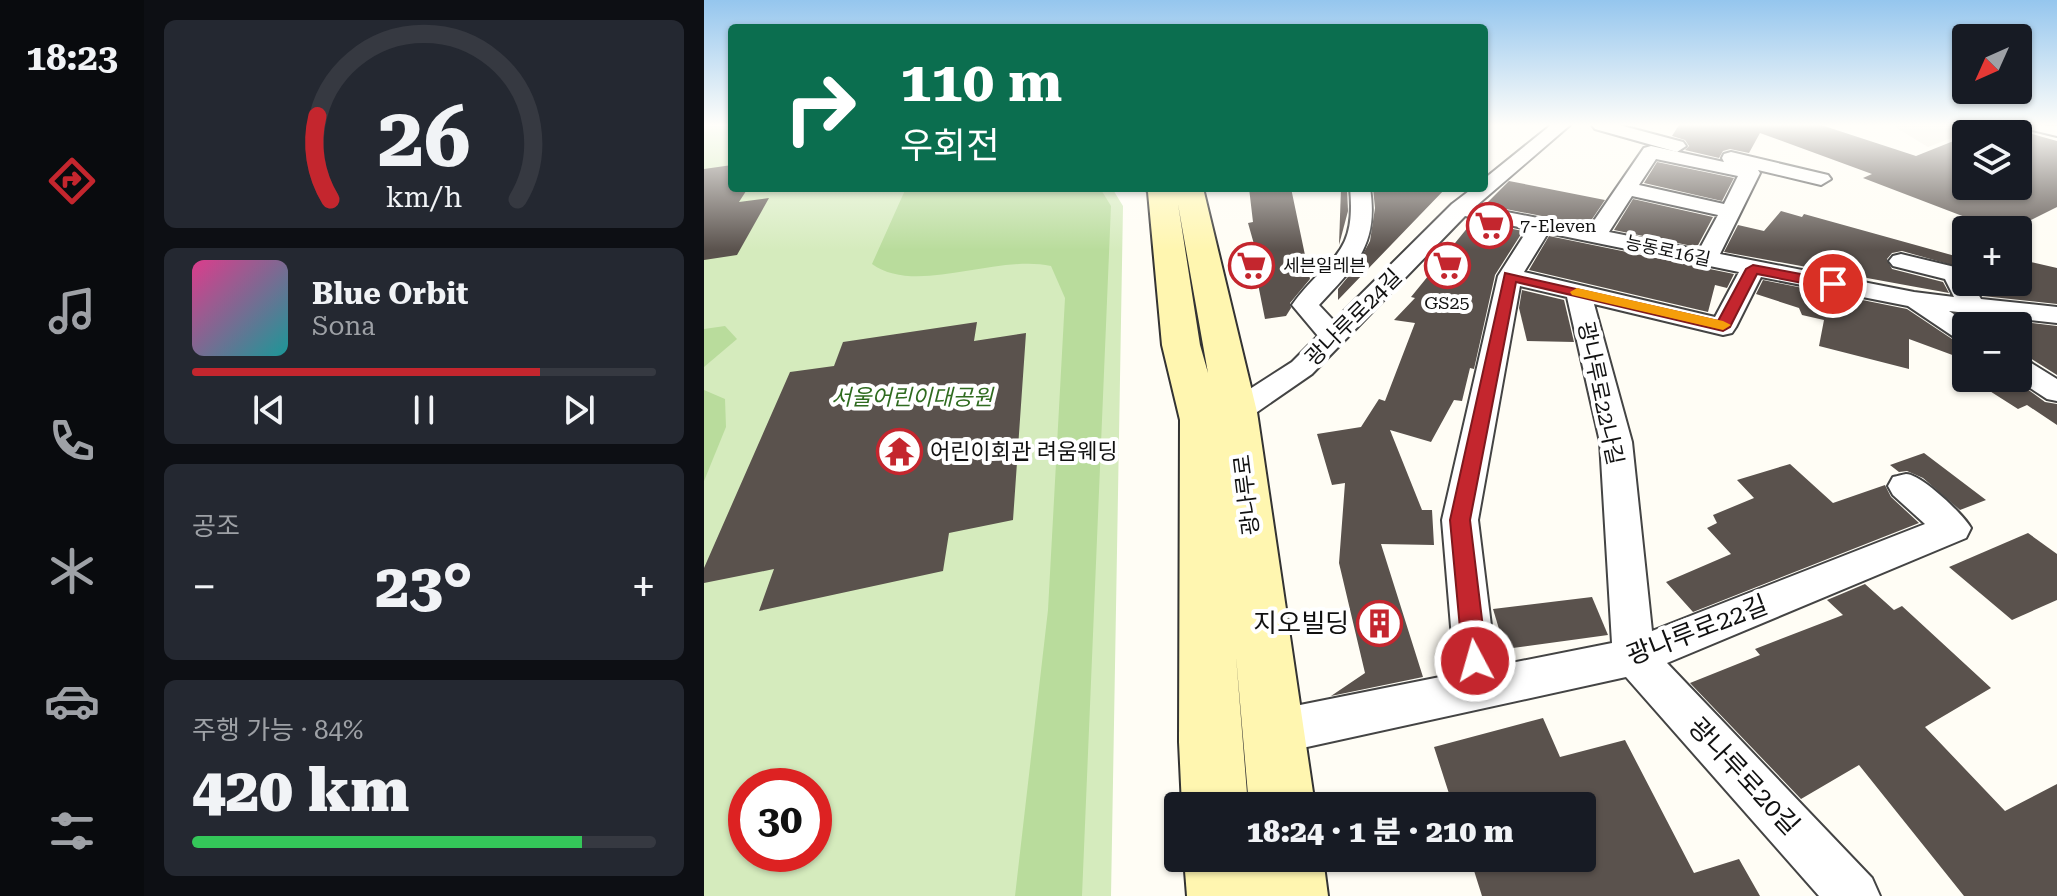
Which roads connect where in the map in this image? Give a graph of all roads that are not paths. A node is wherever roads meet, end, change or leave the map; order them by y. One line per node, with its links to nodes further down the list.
1 (1641, 167): 5 (street)
2 (1721, 167): 11 (street)
3 (1768, 167): 4 (street)
4 (1821, 179)
5 (1626, 188): 11 (street); 13 (street)
6 (1162, 192): 26 (main road, 광나루로)
7 (1190, 192): 26 (main road, 광나루로)
8 (1361, 192): 23 (street)
9 (1476, 192): 10 (street, 광나루로24길)
10 (1460, 209): 12 (street, 능동로16길); 23 (street, 광나루로24길)
11 (1730, 212): 14 (street)
12 (1542, 225): 13 (street, 능동로16길); 17 (street)
13 (1595, 236): 14 (street, 능동로16길)
14 (1706, 259): 16 (street, 능동로16길)
15 (1901, 261): 20 (street)
16 (1753, 269): 18 (street, 광나루로22나길); 19 (street, 능동로16길)
17 (1510, 276): 18 (street); 29 (street)
18 (1579, 293): 28 (street, 광나루로22나길)
19 (1914, 300): 20 (street, 능동로16길); 22 (street)
20 (1972, 306): 21 (street, 능동로16길)
21 (2057, 315)
22 (1952, 324)
23 (1334, 337): 26 (street, 광나루로24길)
24 (2032, 376): 25 (street)
25 (2057, 392)
26 (1218, 416): 30 (main road, 광나루로); 31 (main road, 광나루로)
27 (1905, 486): 28 (street, 광나루로22길)
28 (1634, 657): 29 (street, 광나루로22길); 37 (street, 광나루로20길)
29 (1478, 689): 30 (street, 광나루로22길)
30 (1275, 732): 32 (main road, 광나루로)
31 (1214, 792)
32 (1281, 792)
33 (1220, 872): 35 (main road)
34 (1289, 872): 36 (main road)
35 (1223, 896)
36 (1292, 896)
37 (1854, 896)

